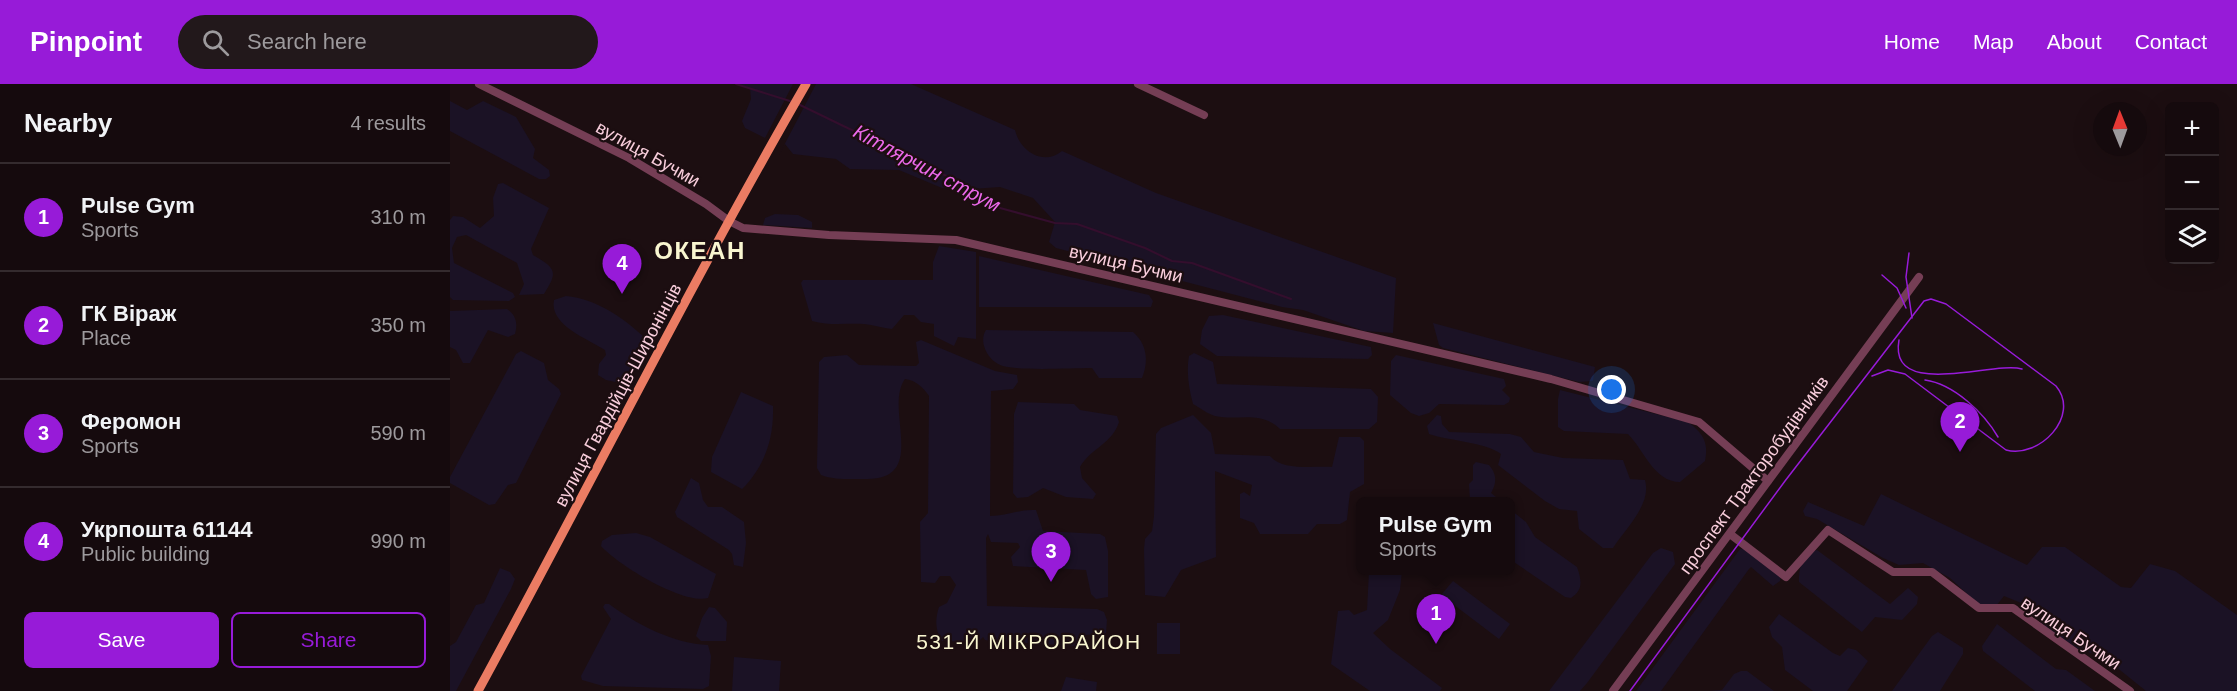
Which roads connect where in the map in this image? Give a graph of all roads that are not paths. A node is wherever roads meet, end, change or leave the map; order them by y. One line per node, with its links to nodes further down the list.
1 (479, 84): 5 (street, вулиця Бучми)
2 (806, 84): 5 (main road, вулиця Гвардійців-Широнінців)
3 (1138, 84): 4 (street)
4 (1204, 115)
5 (729, 221): 7 (street, вулиця Бучми); 9 (main road, вулиця Гвардійців-Широнінців)
6 (1919, 277): 7 (street, проспект Тракторобудівників)
7 (1768, 481): 8 (street, проспект Тракторобудівників)
8 (1730, 534): 10 (street, проспект Тракторобудівників); 11 (street, вулиця Бучми)
9 (478, 691)
10 (1613, 691)
11 (2130, 691)

